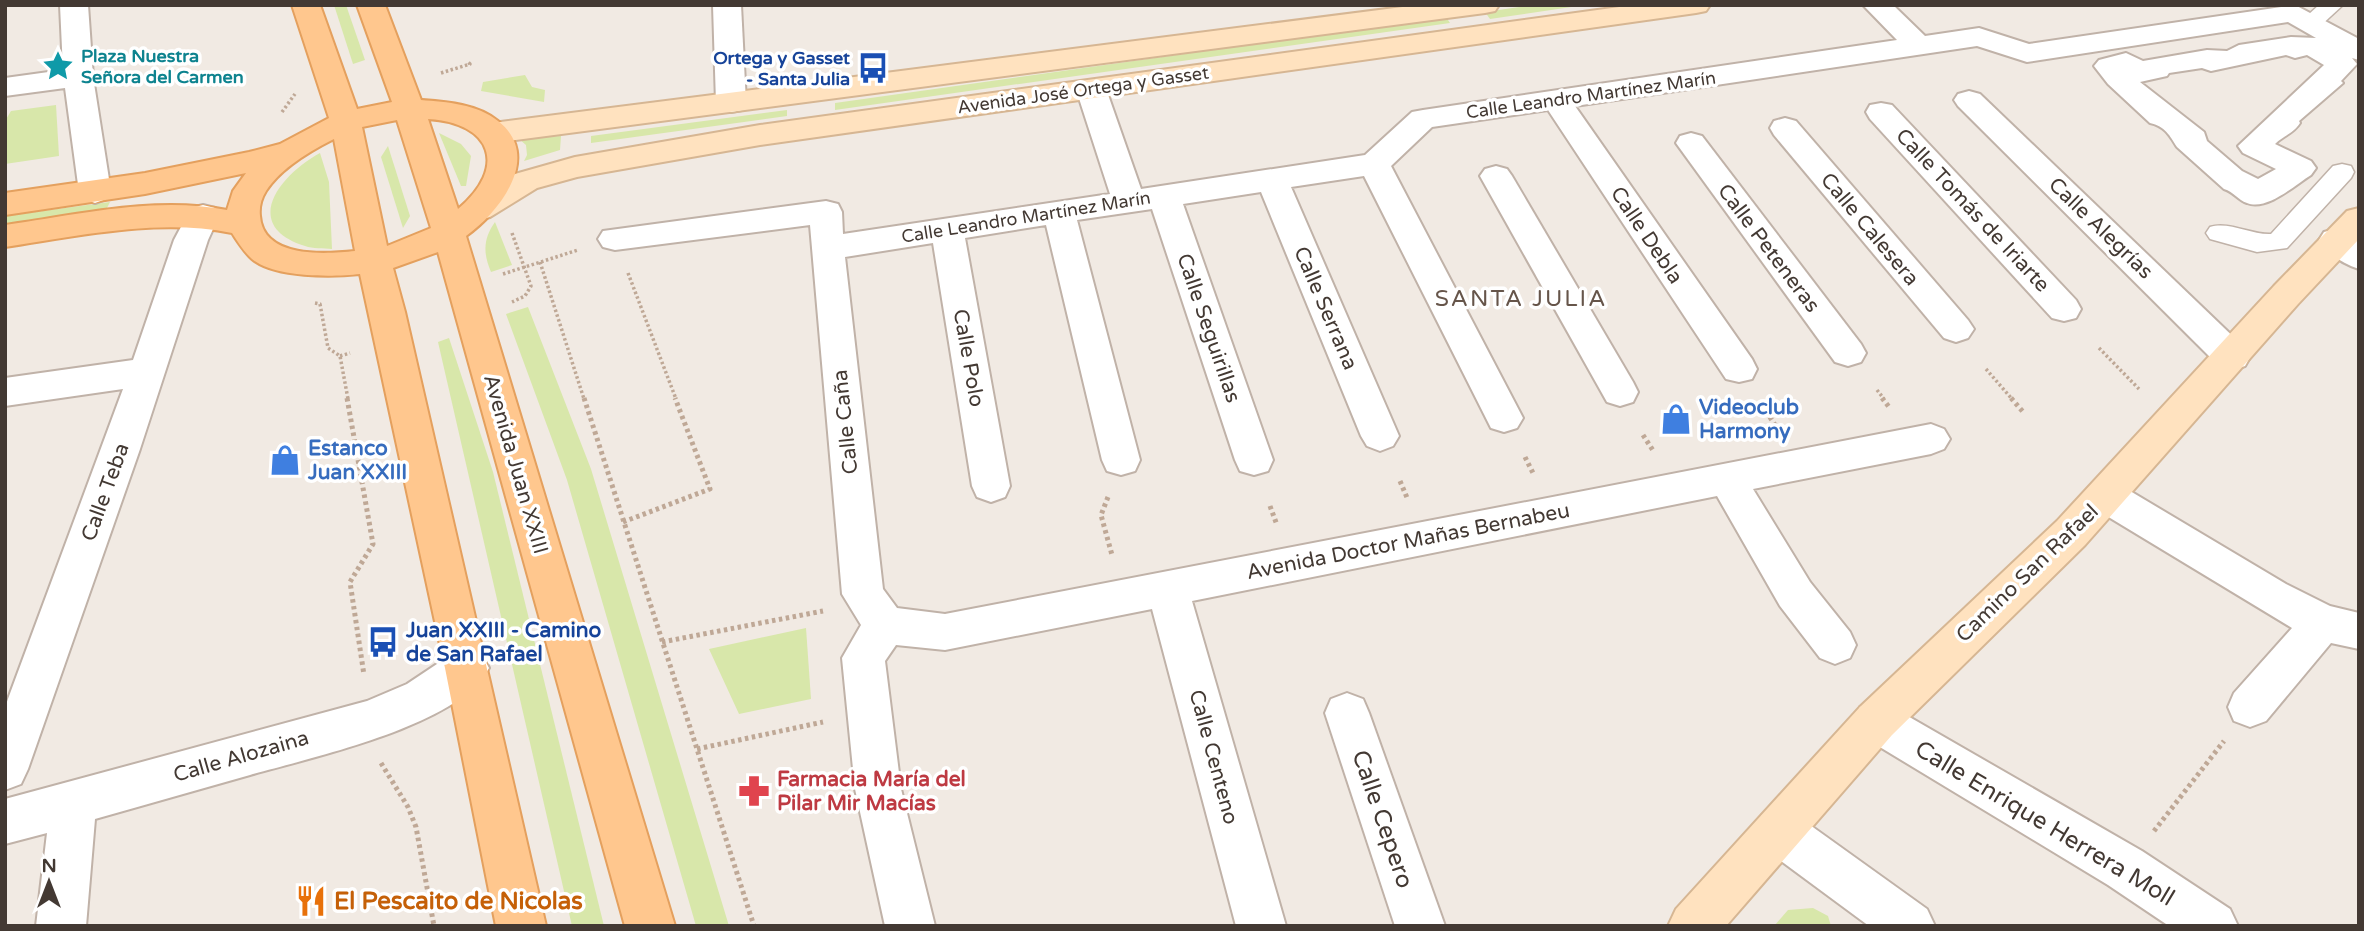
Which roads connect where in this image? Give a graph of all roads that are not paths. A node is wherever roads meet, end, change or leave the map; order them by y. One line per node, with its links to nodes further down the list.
1 (74, 5): 12 (street)
2 (306, 5): 20 (main road)
3 (371, 5): 18 (main road, Avenida Juan XXIII)
4 (727, 5): 17 (street)
5 (1485, 5): 8 (main road, Avenida José Ortega y Gasset)
6 (1696, 5): 14 (main road, Avenida José Ortega y Gasset)
7 (1877, 5): 10 (street)
8 (1391, 11): 17 (main road, Avenida José Ortega y Gasset)
9 (2321, 14): 10 (street, Calle Leandro Martínez Marín); 11 (street, Calle Leandro Martínez Marín)
10 (1919, 46): 15 (street, Calle Leandro Martínez Marín)
11 (2359, 51)
12 (78, 77): 13 (street); 29 (street)
13 (5, 87)
14 (1091, 89): 32 (street); 36 (main road, Avenida José Ortega y Gasset)
15 (1556, 100): 25 (street, Calle Leandro Martínez Marín); 49 (street, Calle Debla)
16 (1969, 100): 48 (street, Calle Alegrías)
17 (731, 103): 22 (main road, Avenida José Ortega y Gasset)
18 (408, 109): 20 (main road); 22 (main road); 36 (main road, Avenida Juan XXIII)
19 (1881, 111): 45 (street, Calle Tomás de Iriarte)
20 (346, 122): 24 (main road); 44 (main road)
21 (1784, 128): 46 (street, Calle Calesera)
22 (493, 133): 36 (main road)
23 (1690, 143): 47 (street, Calle Peteneras)
24 (286, 153): 29 (main road); 37 (main road)
25 (1374, 164): 28 (street, Calle Leandro Martínez Marín); 53 (street)
26 (2342, 172): 40 (lane)
27 (1496, 176): 52 (street)
28 (1272, 179): 31 (street, Calle Leandro Martínez Marín); 54 (street, Calle Serrana)
29 (95, 192): 33 (main road)
30 (2256, 195): 30 (street)
31 (1164, 196): 32 (street, Calle Leandro Martínez Marín); 57 (street, Calle Seguirillas)
32 (1129, 201): 34 (street, Calle Leandro Martínez Marín)
33 (5, 204)
34 (1059, 212): 38 (street, Calle Leandro Martínez Marín); 56 (street)
35 (203, 216): 37 (main road); 41 (main road); 50 (street, Calle Teba)
36 (463, 221): 44 (main road); 75 (main road, Avenida Juan XXIII)
37 (244, 224): 44 (main road)
38 (947, 229): 39 (street, Calle Leandro Martínez Marín); 59 (street, Calle Polo)
39 (827, 230): 42 (street, Calle Leandro Martínez Marín); 62 (street, Calle Caña)
40 (2220, 233)
41 (5, 236)
42 (615, 239)
43 (2351, 239): 48 (main road, Camino San Rafael)
44 (374, 262): 65 (main road)
45 (2064, 309)
46 (1956, 329)
47 (1848, 353)
48 (2232, 356): 60 (main road, Camino San Rafael)
49 (1739, 369)
50 (146, 372): 51 (street); 69 (street, Calle Teba)
51 (5, 392)
52 (1620, 392)
53 (1504, 418)
54 (1380, 436)
55 (1931, 439): 58 (street, Avenida Doctor Mañas Bernabeu)
56 (1121, 460)
57 (1254, 460)
58 (1726, 478): 61 (street, Avenida Doctor Mañas Bernabeu); 64 (street)
59 (991, 486)
60 (2106, 496): 63 (street); 68 (main road, Camino San Rafael)
61 (1167, 588): 62 (street, Avenida Doctor Mañas Bernabeu); 77 (street, Calle Centeno)
62 (885, 625): 76 (street)
63 (2341, 627): 66 (street)
64 (1835, 645)
65 (467, 667): 70 (street, Calle Alozaina); 74 (main road)
66 (2250, 708)
67 (1347, 712): 78 (street, Calle Cepero)
68 (1876, 721): 72 (main road, Camino San Rafael); 81 (street, Calle Enrique Herrera Moll)
69 (5, 769)
70 (73, 805): 71 (street, Calle Alozaina); 73 (street)
71 (5, 822)
72 (1779, 831): 79 (main road, Camino San Rafael); 80 (street)
73 (61, 926)
74 (521, 926)
75 (650, 926)
76 (909, 926)
77 (1261, 926)
78 (1420, 926)
79 (1693, 926)
80 (1910, 926)
81 (2213, 926)

